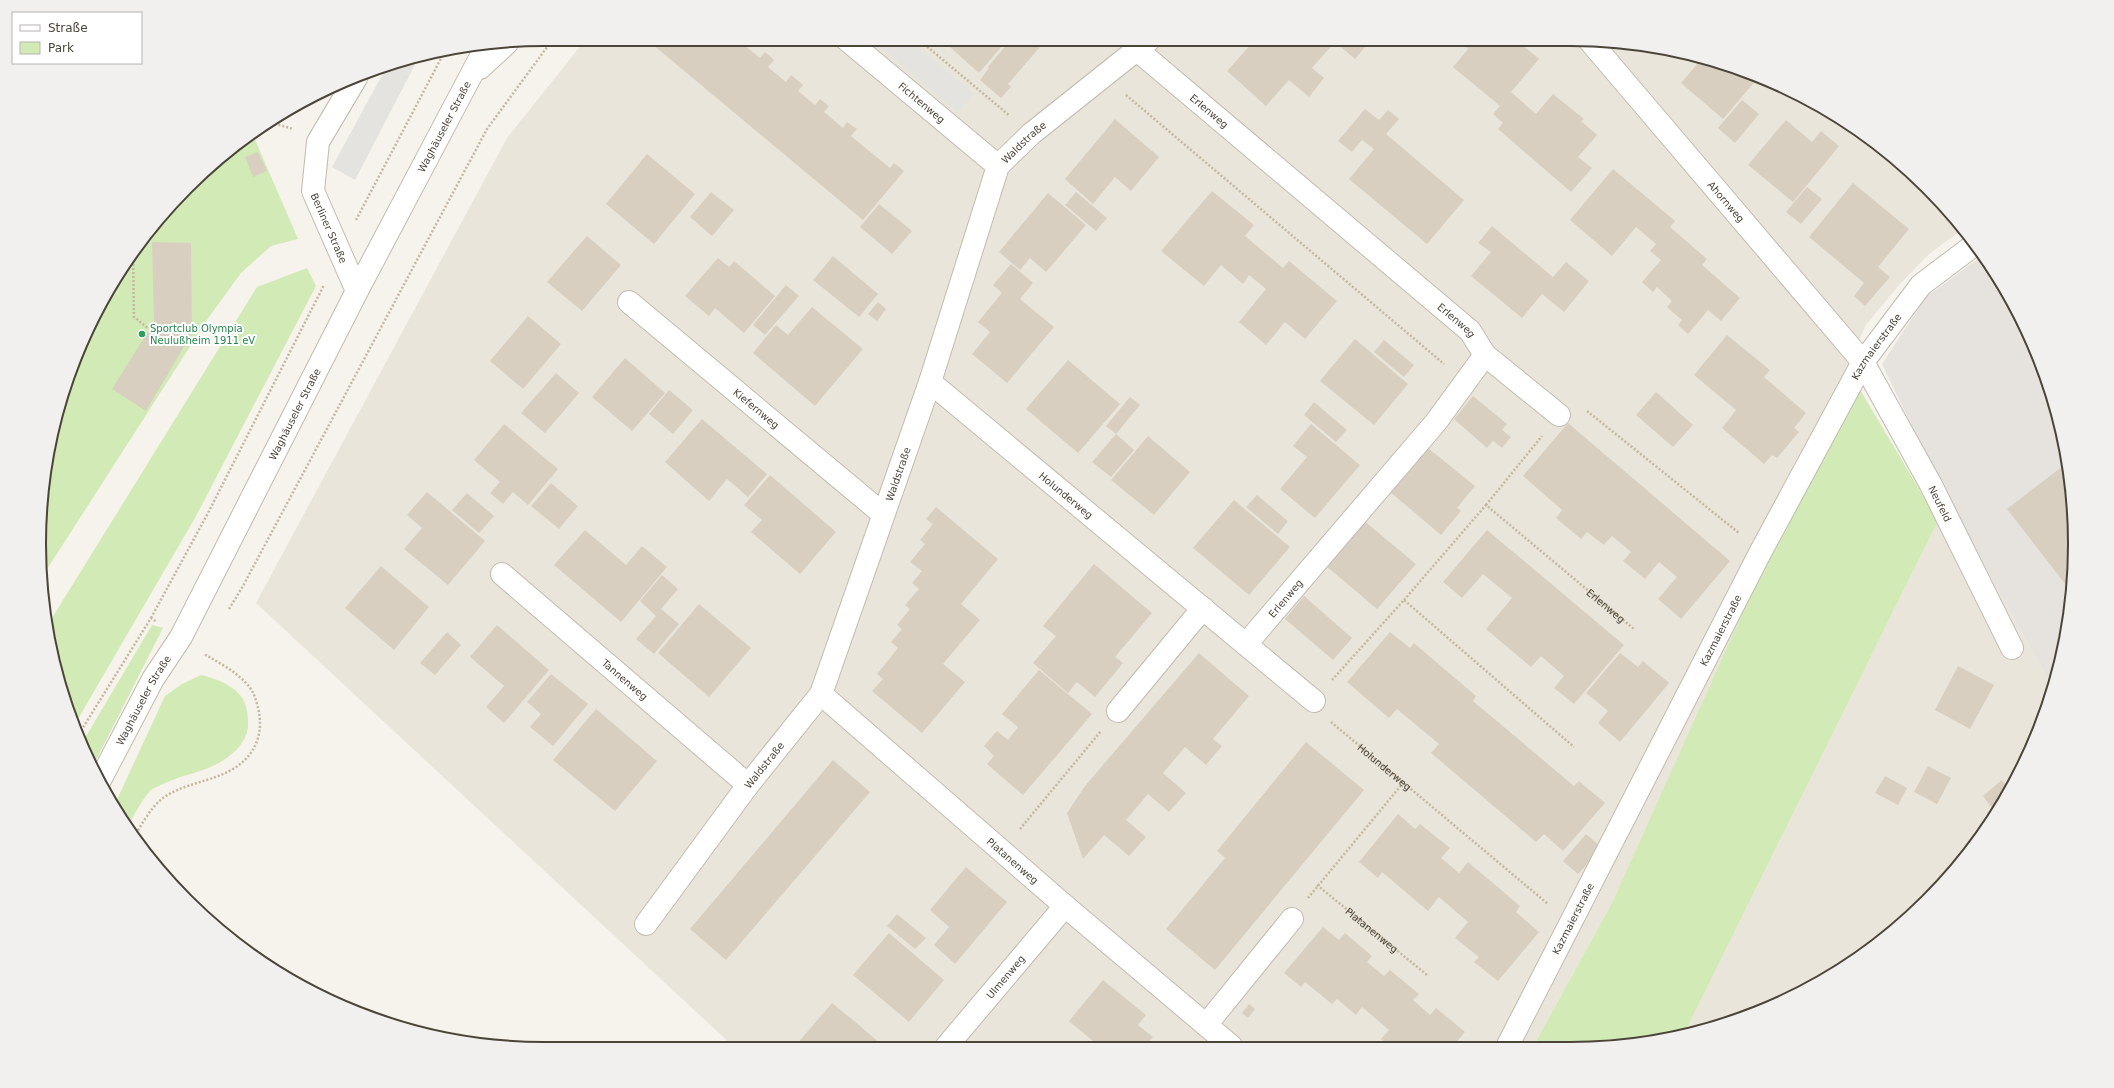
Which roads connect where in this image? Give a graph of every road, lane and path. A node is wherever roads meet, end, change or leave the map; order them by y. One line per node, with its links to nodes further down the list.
1 (548, 46): 34 (path)
2 (854, 46): 16 (street, Fichtenweg)
3 (926, 46): 14 (path)
4 (1140, 46): 10 (street, Waldstraße)
5 (1144, 46): 23 (street, Erlenweg)
6 (1595, 47): 24 (street, Ahornweg)
7 (502, 48): 11 (street)
8 (485, 49): 11 (street, Waghäuseler Straße)
9 (442, 57): 18 (path)
10 (1102, 76): 14 (street, Waldstraße); 26 (path)
11 (470, 77): 20 (street, Waghäuseler Straße)
12 (352, 84): 15 (street, Berliner Straße)
13 (277, 124): 15 (path)
14 (1031, 134): 16 (street, Waldstraße)
15 (320, 138): 18 (street, Berliner Straße)
16 (998, 166): 25 (street, Waldstraße)
17 (1970, 248): 24 (street, Kazmaierstraße)
18 (340, 251): 20 (street, Berliner Straße); 35 (path)
19 (132, 264): 22 (path)
20 (357, 290): 37 (street, Waghäuseler Straße)
21 (629, 302): 29 (street, Kiefernweg)
22 (149, 329)
23 (1485, 355): 26 (street, Erlenweg); 27 (street)
24 (1863, 362): 30 (street, Kazmaierstraße); 40 (street, Neufeld)
25 (930, 382): 29 (street, Waldstraße); 33 (street, Holunderweg)
26 (1466, 382): 38 (street, Erlenweg)
27 (1565, 407): 28 (path); 30 (path)
28 (1486, 505): 32 (path); 36 (path, Erlenweg)
29 (883, 514): 41 (street, Waldstraße)
30 (1761, 551): 54 (street, Kazmaierstraße)
31 (502, 574): 48 (street, Tannenweg)
32 (1404, 600): 42 (path); 45 (path)
33 (1204, 608): 38 (street, Holunderweg); 43 (street)
34 (226, 613)
35 (151, 618): 37 (path); 44 (path)
36 (1634, 629)
37 (181, 637): 46 (street, Waghäuseler Straße)
38 (1247, 644): 42 (street, Holunderweg)
39 (205, 646): 49 (path)
40 (2012, 648)
41 (821, 694): 48 (street, Waldstraße); 50 (street, Platanenweg)
42 (1314, 701): 47 (path, Holunderweg)
43 (1118, 711): 50 (path)
44 (82, 729)
45 (1574, 747)
46 (103, 775)
47 (1403, 783): 51 (path); 54 (path, Holunderweg)
48 (748, 785): 55 (street, Waldstraße)
49 (138, 832)
50 (1002, 851): 52 (street, Platanenweg)
51 (1317, 885): 53 (path); 56 (path, Platanenweg)
52 (1065, 906): 57 (street, Platanenweg); 58 (street, Ulmenweg)
53 (1292, 919): 57 (street)
54 (1570, 922): 60 (street, Kazmaierstraße)
55 (646, 924)
56 (1427, 975)
57 (1206, 1025): 59 (street, Platanenweg)
58 (950, 1042)
59 (1226, 1042)
60 (1510, 1042)

